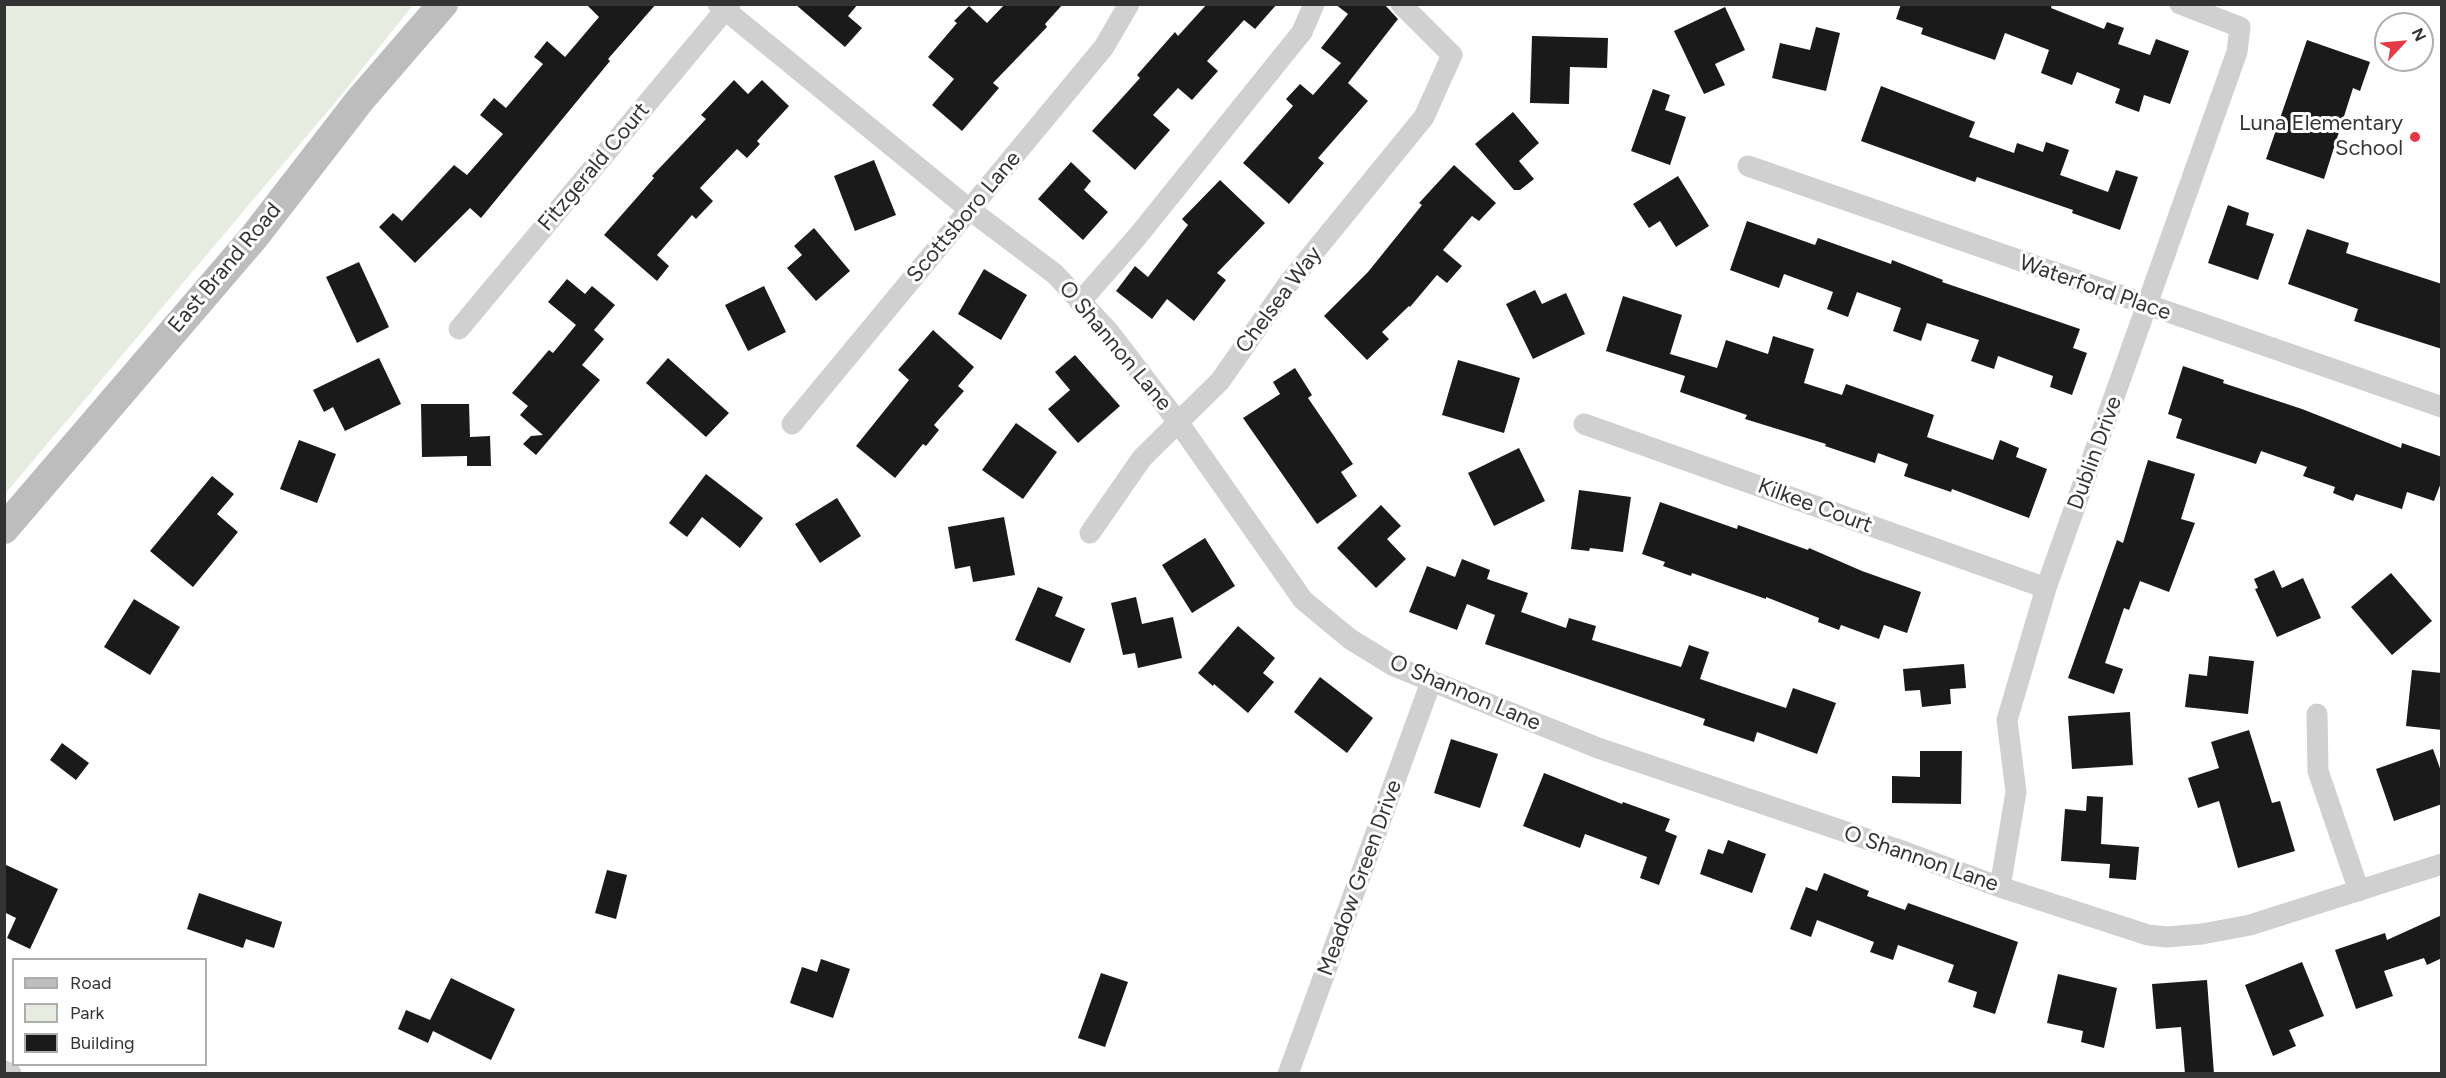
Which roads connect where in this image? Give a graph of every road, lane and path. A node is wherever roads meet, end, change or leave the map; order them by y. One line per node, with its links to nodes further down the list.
1 (443, 4): 16 (main road, East Brand Road)
2 (1129, 4): 8 (street, Scottsboro Lane)
3 (1314, 4): 9 (street)
4 (1401, 4): 13 (street, Chelsea Way)
5 (2180, 4): 10 (street, Dublin Drive)
6 (724, 6): 8 (street, O Shannon Lane); 11 (street, Fitzgerald Court)
7 (1748, 166): 10 (street, Waterford Place)
8 (969, 208): 9 (street, O Shannon Lane); 14 (street, Scottsboro Lane)
9 (1080, 302): 13 (street, O Shannon Lane)
10 (2146, 306): 12 (street, Waterford Place); 18 (street, Dublin Drive)
11 (459, 329)
12 (2442, 407)
13 (1178, 422): 17 (street, Chelsea Way); 19 (street, O Shannon Lane)
14 (792, 424)
15 (1584, 424): 18 (street, Kilkee Court)
16 (4, 529)
17 (1090, 533)
18 (2046, 588): 22 (street, Dublin Drive)
19 (1431, 682): 22 (street, O Shannon Lane); 26 (street, Meadow Green Drive)
20 (2317, 714): 23 (street)
21 (2442, 864): 23 (street, O Shannon Lane)
22 (2000, 887): 23 (street, O Shannon Lane)
23 (2359, 891)
24 (4, 1071): 25 (street)
25 (11, 1074)
26 (1288, 1074)

